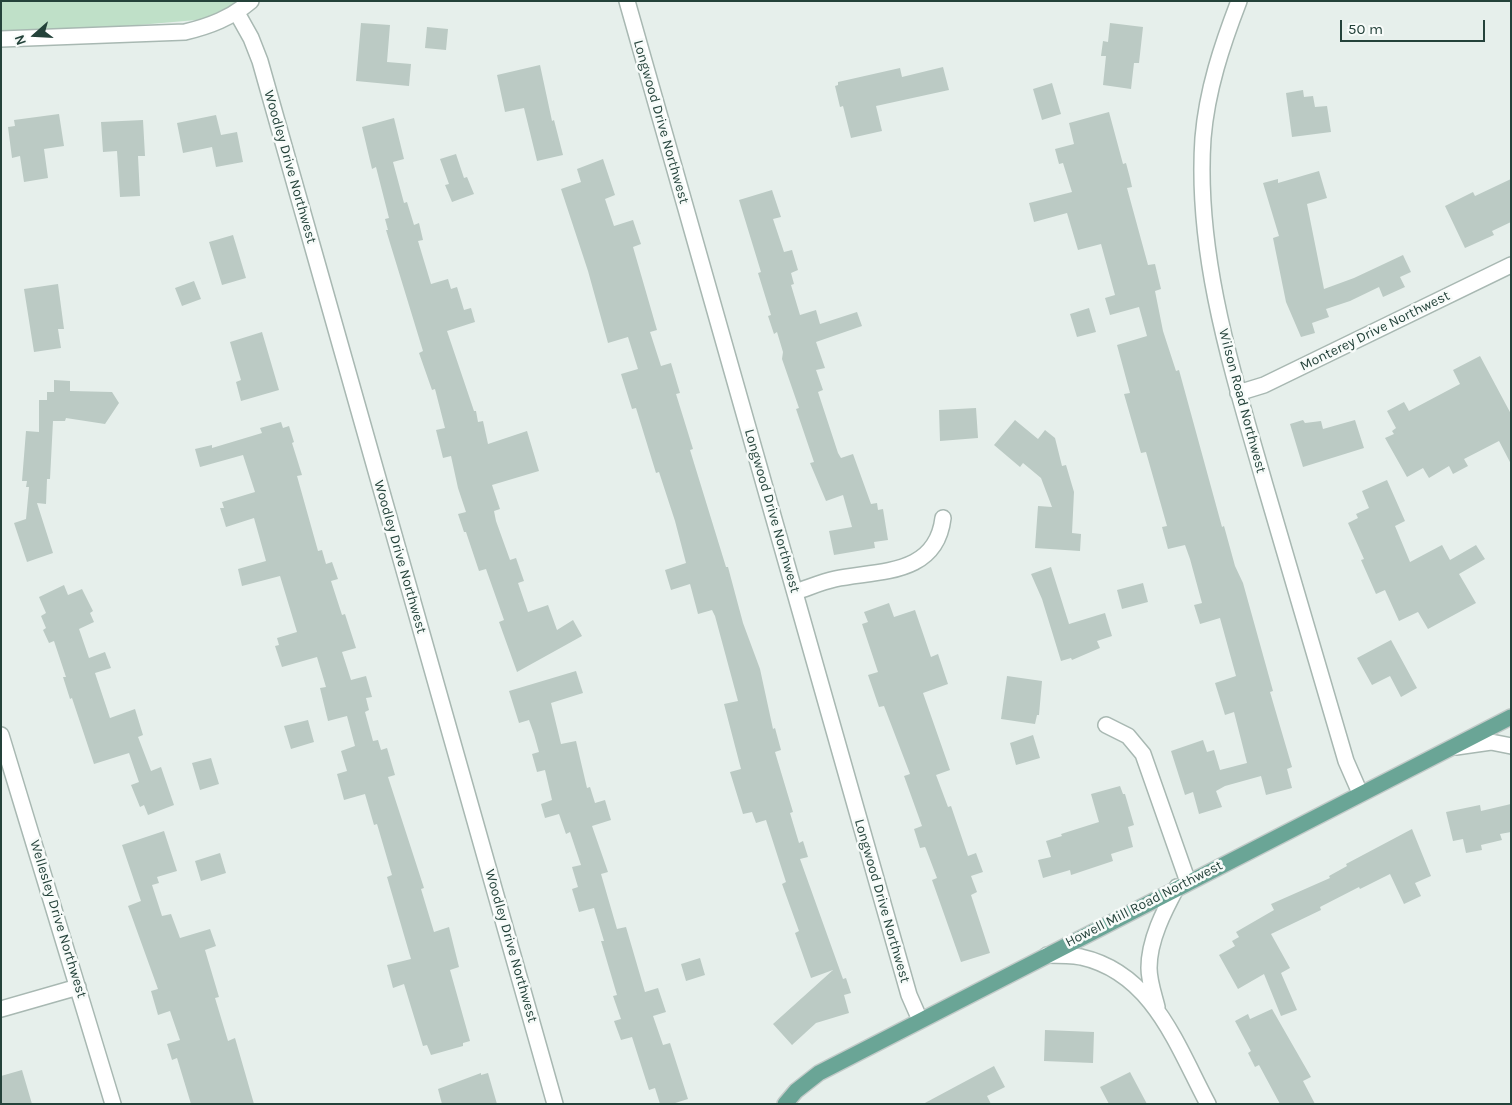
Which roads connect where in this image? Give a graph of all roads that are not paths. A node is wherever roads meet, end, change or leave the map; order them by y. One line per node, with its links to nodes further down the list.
1 (251, 1): 4 (street)
2 (627, 1): 9 (street, Longwood Drive Northwest)
3 (1239, 1): 7 (street, Wilson Road Northwest)
4 (237, 13): 5 (street); 23 (street, Woodley Drive Northwest)
5 (1, 39)
6 (1511, 265): 7 (street, Monterey Drive Northwest)
7 (1238, 393): 15 (street, Wilson Road Northwest)
8 (943, 518): 9 (street)
9 (795, 592): 21 (street, Longwood Drive Northwest)
10 (1511, 717): 14 (main road, Howell Mill Road Northwest)
11 (1106, 725): 16 (street)
12 (1, 735): 18 (street, Wellesley Drive Northwest)
13 (1511, 746): 14 (street)
14 (1450, 748): 15 (main road, Howell Mill Road Northwest)
15 (1360, 793): 16 (main road, Howell Mill Road Northwest)
16 (1182, 884): 17 (main road, Howell Mill Road Northwest); 19 (street)
17 (1046, 955): 19 (street); 21 (main road, Howell Mill Road Northwest)
18 (78, 987): 20 (street); 22 (street, Wellesley Drive Northwest)
19 (1157, 1007): 25 (street)
20 (1, 1009)
21 (920, 1020): 24 (main road, Howell Mill Road Northwest)
22 (113, 1104)
23 (555, 1104)
24 (785, 1104)
25 (1208, 1104)

